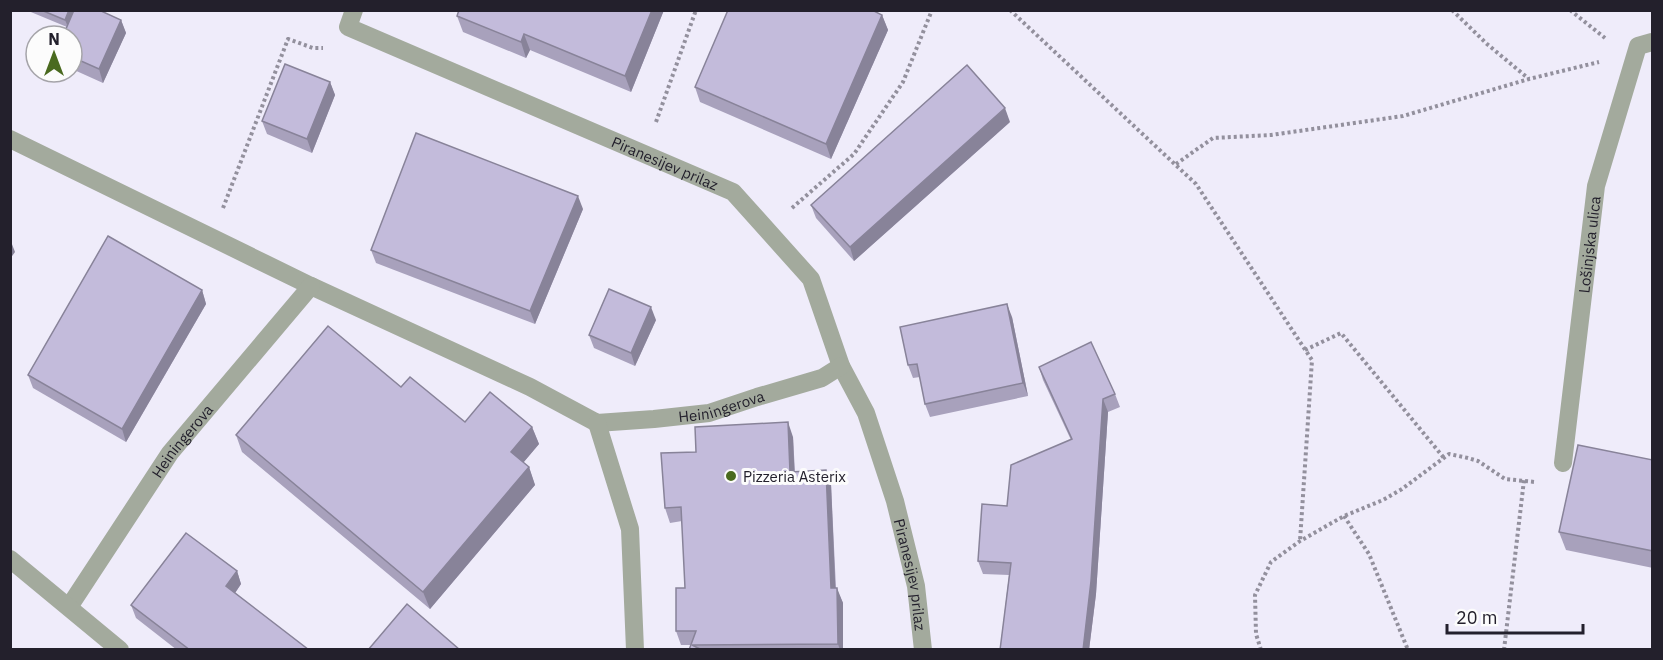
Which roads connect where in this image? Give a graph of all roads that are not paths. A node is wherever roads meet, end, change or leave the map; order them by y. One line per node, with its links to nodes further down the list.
1 (354, 10): 5 (street, Piranesijev prilaz)
2 (1653, 42): 7 (street, Lošinjska ulica)
3 (10, 139): 4 (street)
4 (311, 286): 6 (street); 9 (street, Heiningerova)
5 (841, 366): 6 (street, Heiningerova); 12 (street, Piranesijev prilaz)
6 (597, 423): 11 (street)
7 (1563, 463)
8 (10, 559): 9 (street)
9 (69, 607): 10 (street)
10 (120, 650)
11 (635, 650)
12 (923, 650)

